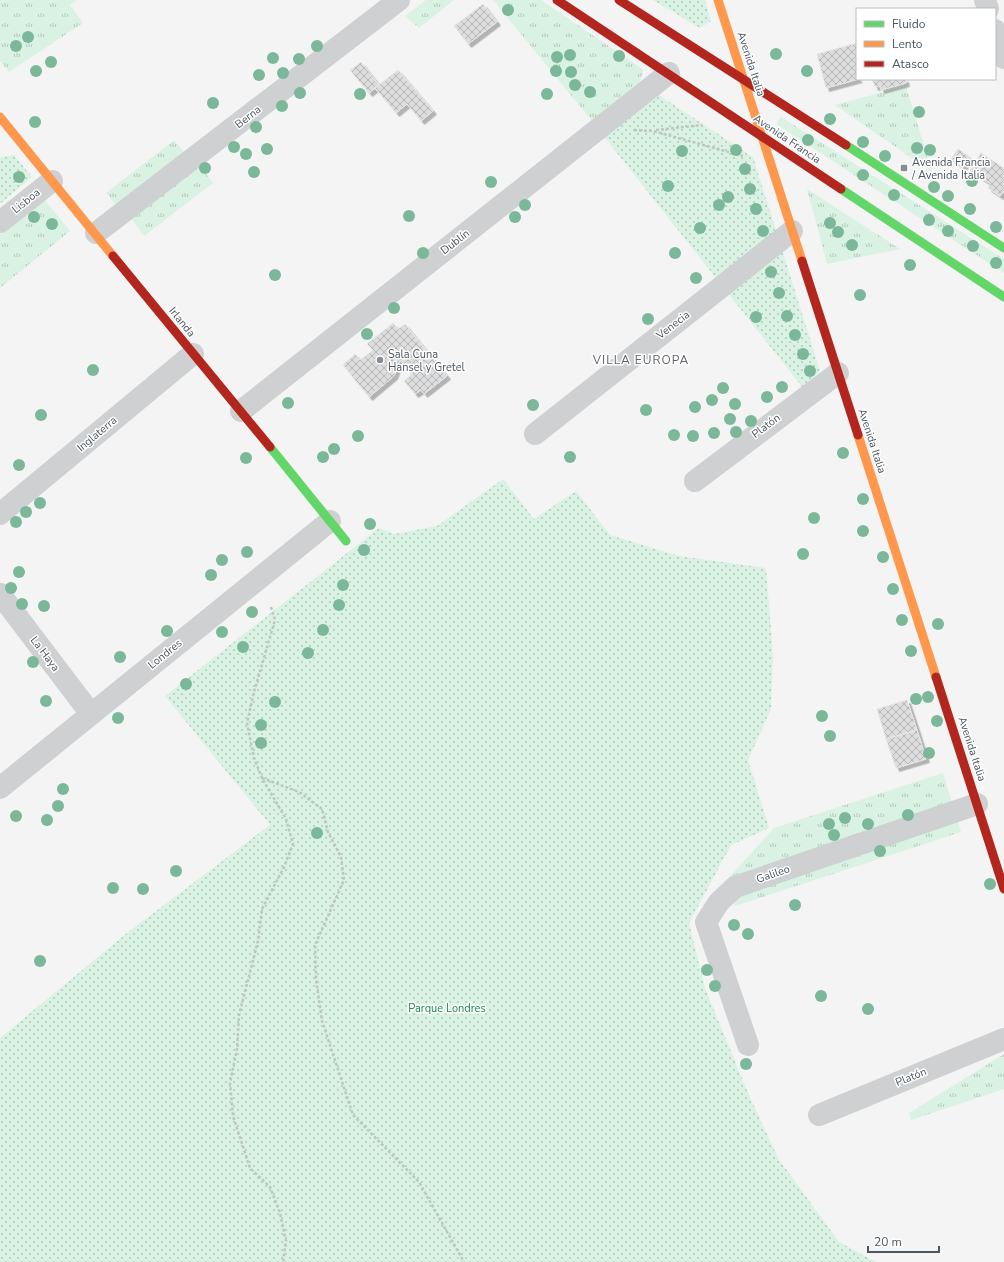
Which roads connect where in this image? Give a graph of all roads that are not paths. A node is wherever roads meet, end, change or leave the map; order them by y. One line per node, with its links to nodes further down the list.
1 (399, 0): 14 (street, Berna)
2 (557, 0): 7 (street, Avenida Francia)
3 (620, 0): 8 (street)
4 (718, 0): 8 (street, Avenida Italia)
5 (996, 33): 6 (street)
6 (1004, 58)
7 (669, 74): 10 (street, Avenida Francia); 19 (street, Dublín)
8 (745, 80): 10 (street, Avenida Italia); 15 (street)
9 (0, 117): 11 (street, Irlanda)
10 (762, 137): 13 (street, Avenida Italia); 16 (street, Avenida Francia)
11 (52, 181): 12 (street, Lisboa); 14 (street, Irlanda)
12 (0, 222)
13 (792, 231): 18 (street, Avenida Italia); 20 (street, Venecia)
14 (96, 233): 17 (street, Irlanda)
15 (1004, 248)
16 (1004, 297)
17 (193, 354): 19 (street, Irlanda); 22 (street, Inglaterra)
18 (838, 373): 21 (street, Platón); 28 (street, Avenida Italia)
19 (242, 411): 23 (street, Irlanda)
20 (535, 434)
21 (695, 481)
22 (0, 514)
23 (330, 521): 24 (street, Irlanda); 26 (street, Londres)
24 (346, 541)
25 (0, 594): 26 (street, La Haya)
26 (91, 714): 27 (street, Londres)
27 (0, 788)
28 (977, 804): 29 (street, Avenida Italia); 31 (street, Galileo)
29 (1004, 889)
30 (1004, 1039): 32 (street, Platón)
31 (748, 1044)
32 (818, 1115)

